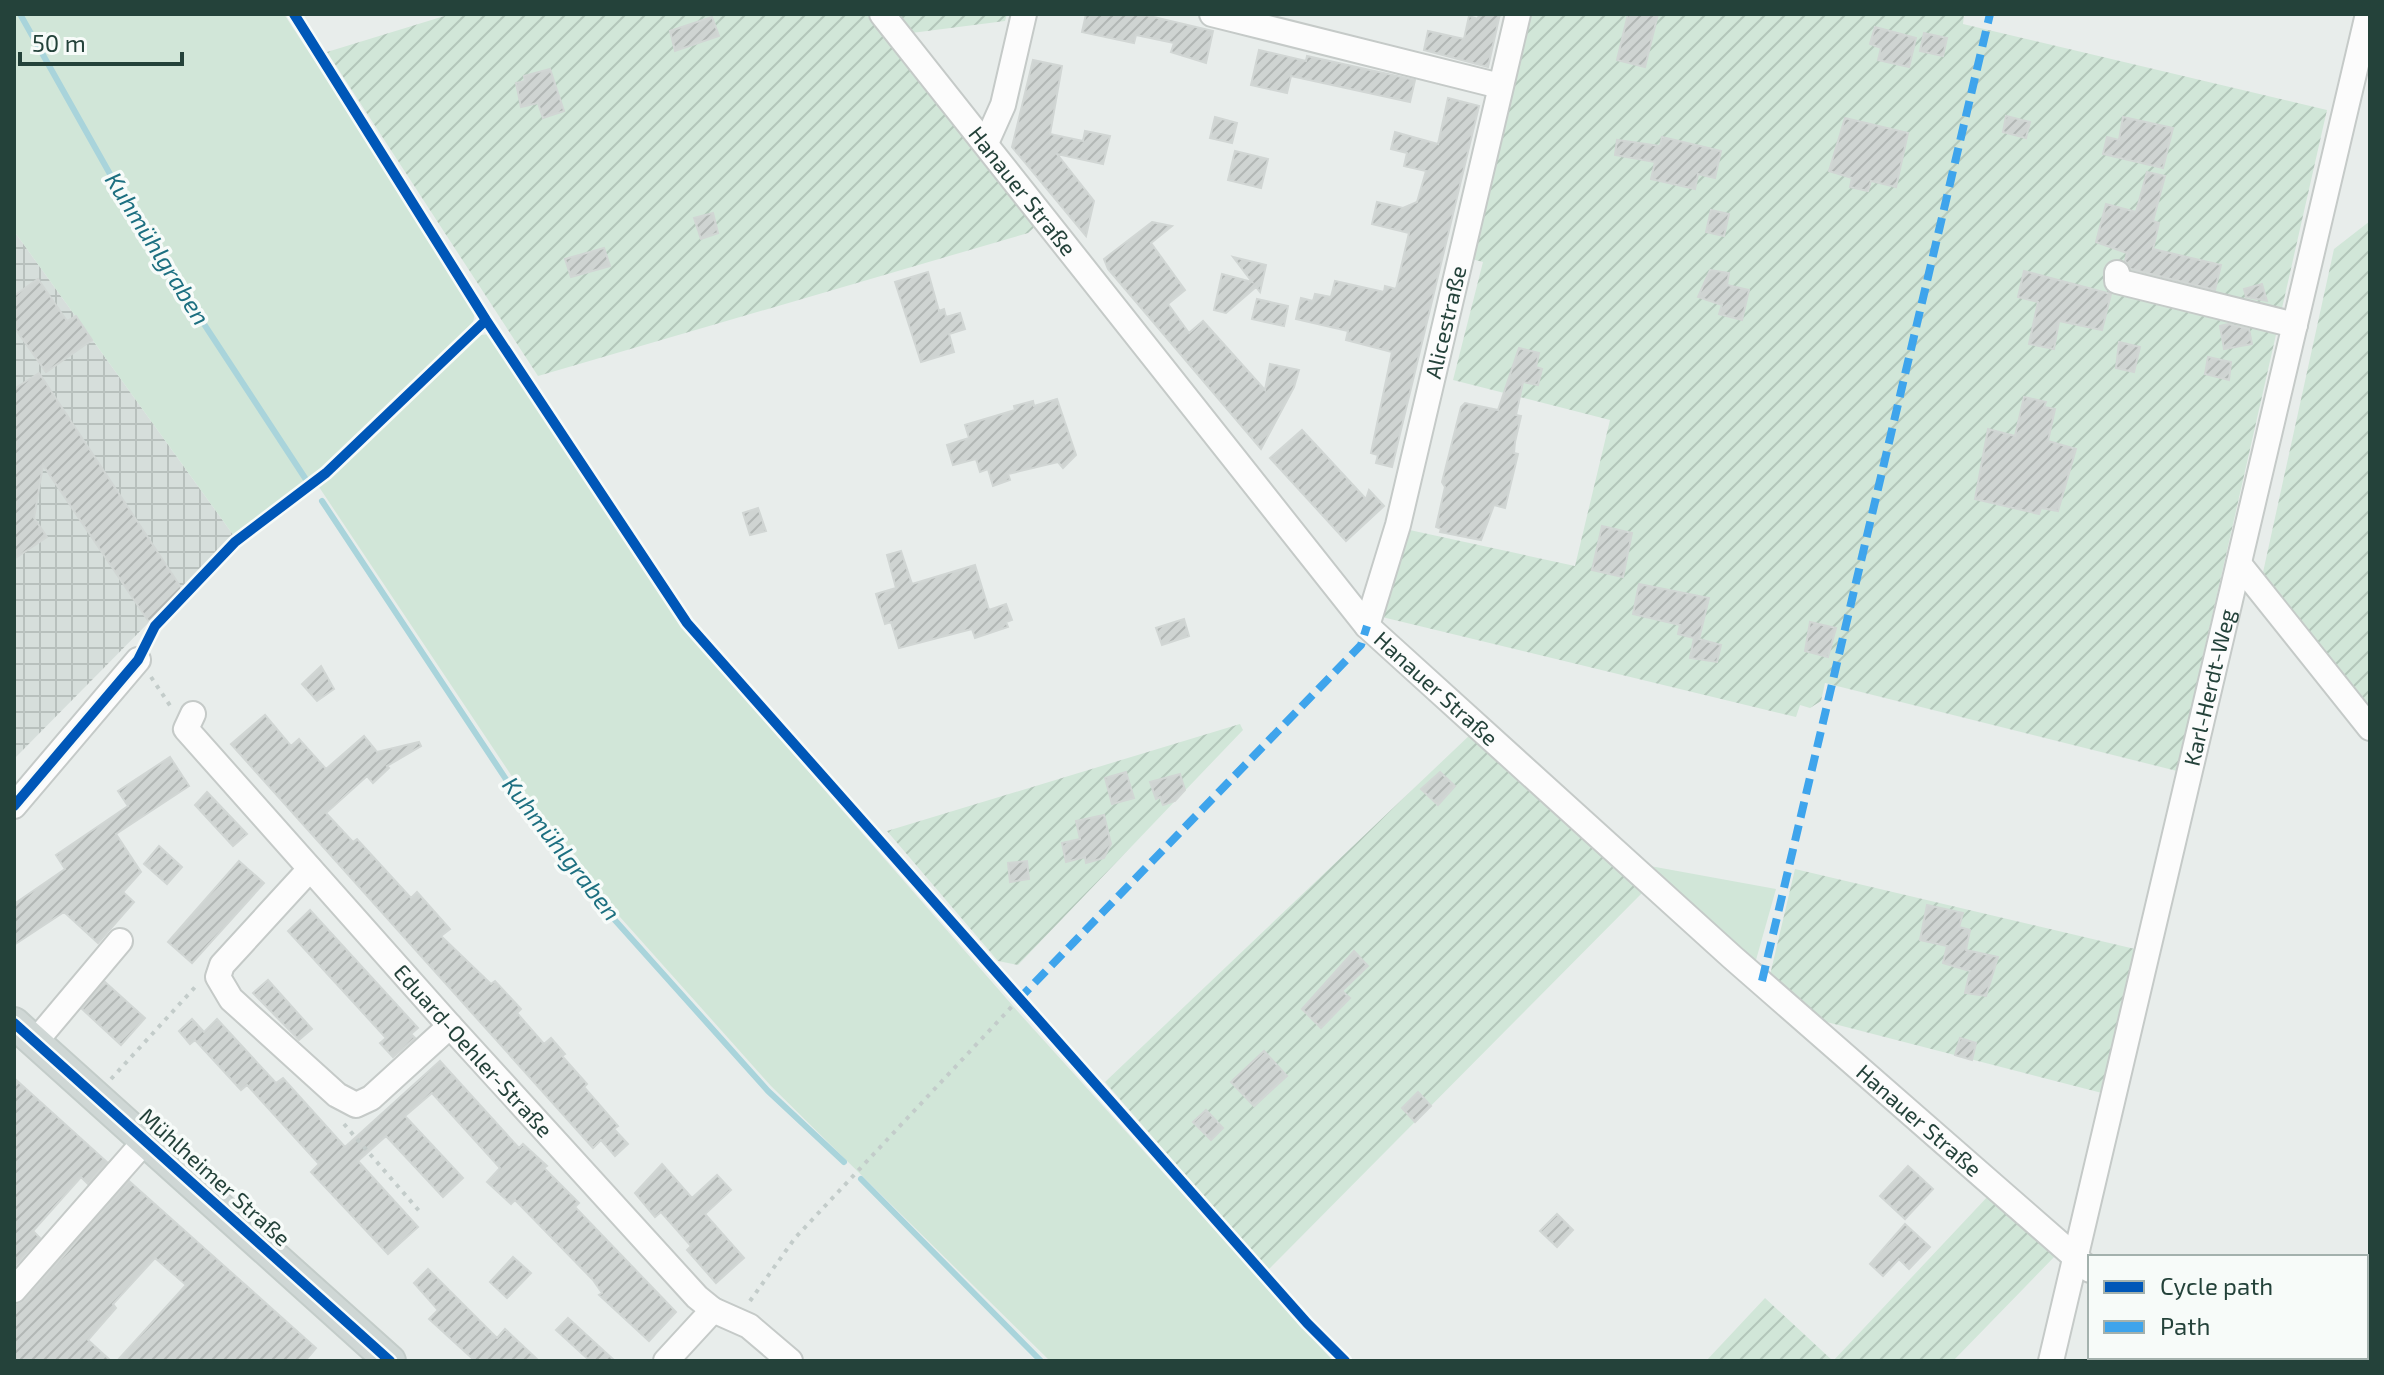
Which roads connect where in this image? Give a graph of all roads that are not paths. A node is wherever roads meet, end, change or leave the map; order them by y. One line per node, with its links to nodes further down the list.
1 (882, 14): 7 (street, Hanauer Straße)
2 (1024, 14): 7 (street)
3 (1212, 14): 6 (street)
4 (1518, 14): 6 (street, Alicestraße)
5 (2369, 14): 9 (street, Karl-Herdt-Weg)
6 (1500, 86): 11 (street, Alicestraße)
7 (986, 143): 11 (street, Hanauer Straße)
8 (2117, 273): 9 (street)
9 (2295, 325): 10 (street, Karl-Herdt-Weg)
10 (2239, 564): 14 (street); 21 (street, Karl-Herdt-Weg)
11 (1367, 626): 21 (street, Hanauer Straße)
12 (138, 660): 15 (street)
13 (193, 714): 16 (street, Eduard-Oehler-Straße)
14 (2370, 728)
15 (14, 806)
16 (310, 869): 18 (street, Eduard-Oehler-Straße); 18 (street)
17 (120, 941): 19 (street)
18 (450, 1026): 23 (street, Eduard-Oehler-Straße)
19 (24, 1033): 20 (main road, Mühlheimer Straße)
20 (145, 1141): 22 (street); 24 (main road, Mühlheimer Straße)
21 (2083, 1264): 27 (street, Karl-Herdt-Weg)
22 (14, 1290)
23 (713, 1310): 25 (street); 26 (street, Eduard-Oehler-Straße)
24 (390, 1361)
25 (666, 1361)
26 (790, 1361)
27 (2051, 1361)

